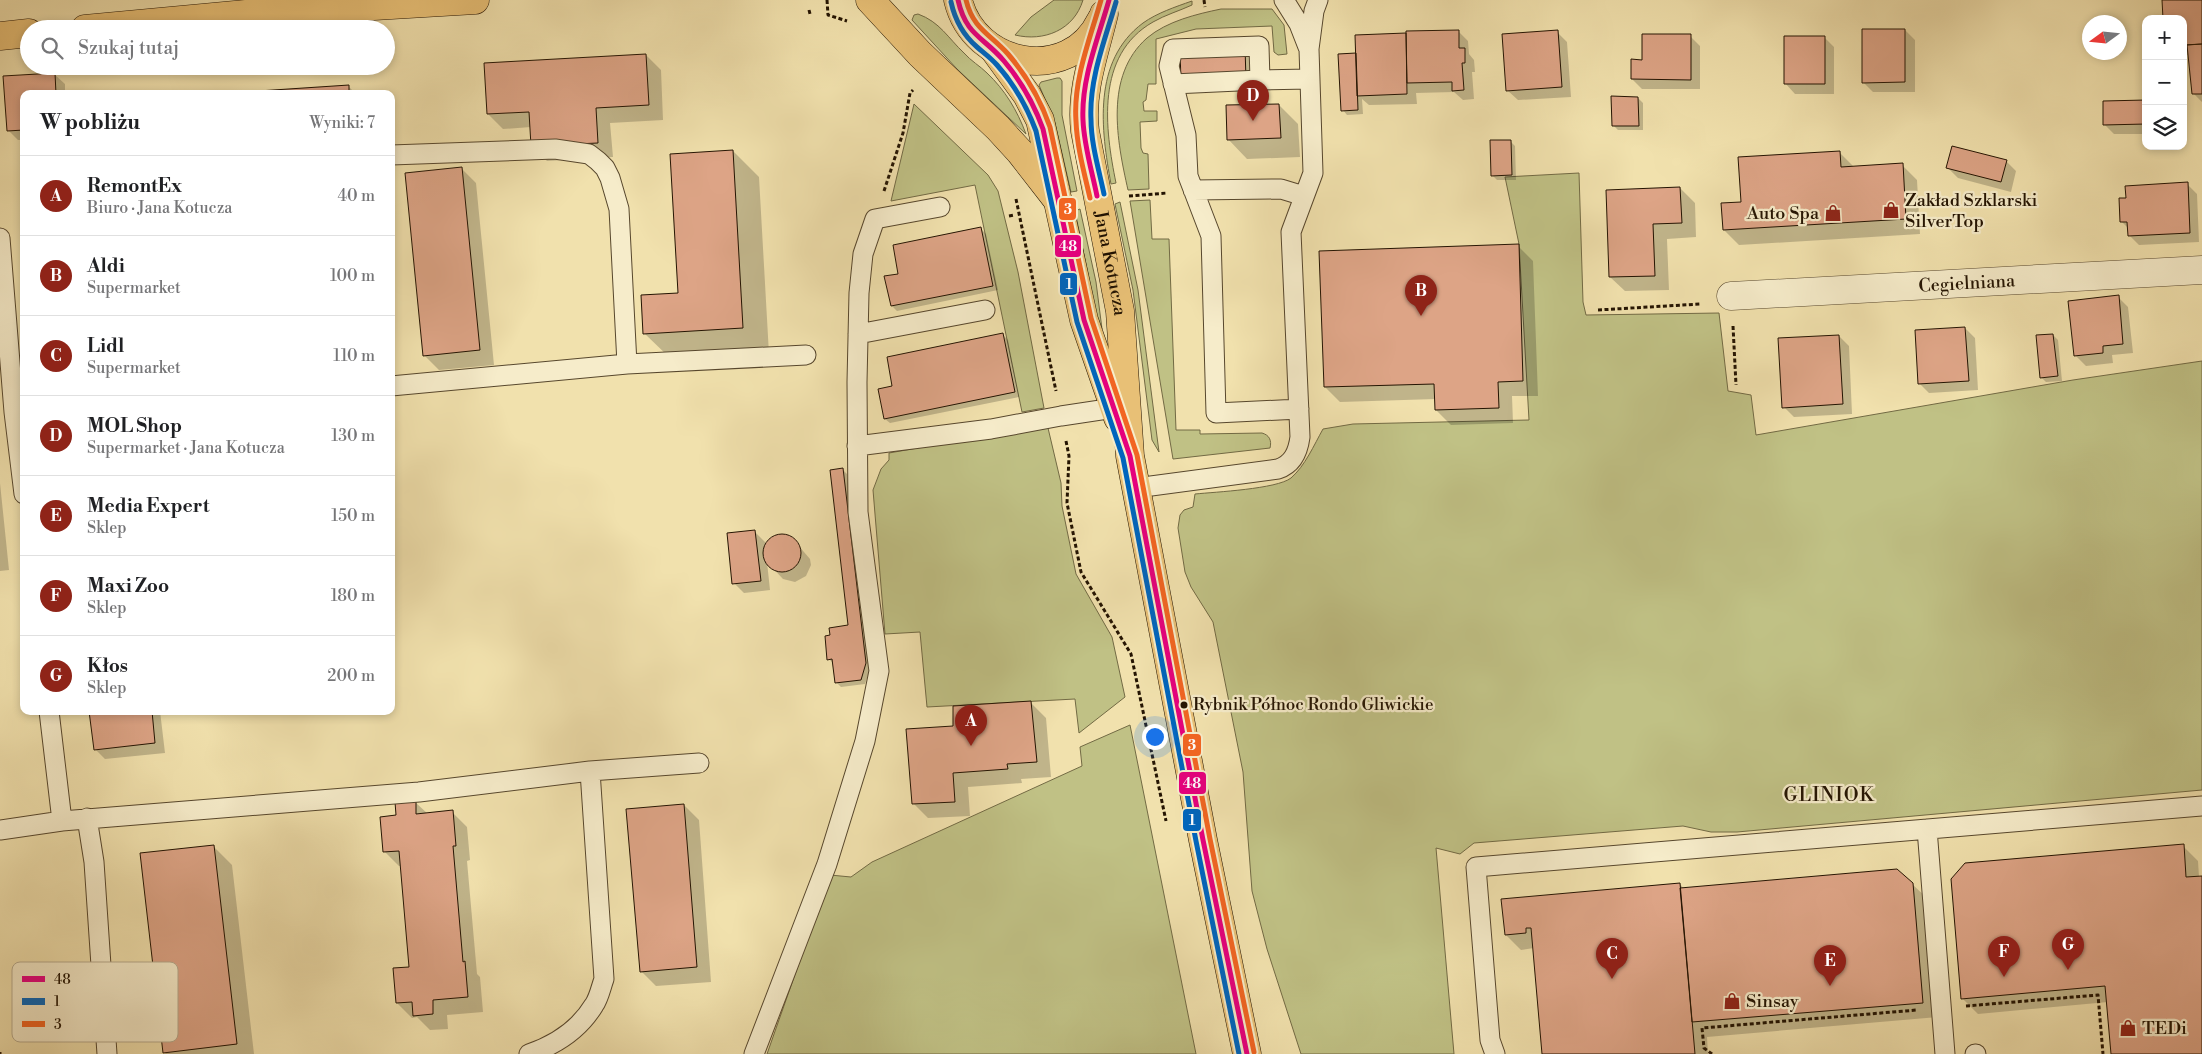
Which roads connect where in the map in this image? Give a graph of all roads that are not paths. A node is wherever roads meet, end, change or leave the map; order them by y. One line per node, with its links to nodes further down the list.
1 (475, 0): 7 (main road)
2 (870, 0): 18 (main road)
3 (958, 0): 11 (main road)
4 (1284, 0): 10 (lane)
5 (1318, 0): 10 (lane)
6 (1106, 7): 11 (main road); 33 (main road, Jana Kotucza)
7 (181, 20)
8 (20, 35): 9 (main road)
9 (0, 36)
10 (1309, 48): 12 (lane)
11 (995, 51): 18 (main road, Jana Kotucza)
12 (1310, 79): 13 (lane); 17 (lane)
13 (1260, 80): 14 (lane); 14 (lane)
14 (1174, 84): 16 (lane)
15 (395, 155): 27 (lane)
16 (1193, 190): 17 (lane); 30 (lane)
17 (1304, 196): 30 (lane)
18 (1060, 204): 29 (main road, Jana Kotucza)
19 (940, 207): 25 (lane)
20 (0, 238): 21 (lane)
21 (0, 242): 31 (lane)
22 (2202, 270): 23 (street, Cegielniana)
23 (1731, 296)
24 (985, 310): 25 (lane)
25 (858, 334): 32 (lane)
26 (806, 355): 27 (lane)
27 (627, 364): 28 (lane)
28 (395, 386)
29 (1114, 408): 32 (lane); 33 (main road, Jana Kotucza)
30 (1299, 409): 35 (lane)
31 (13, 413): 34 (lane)
32 (857, 446): 47 (lane)
33 (1130, 456): 35 (main road, Jana Kotucza)
34 (20, 465)
35 (1136, 488): 48 (main road, Jana Kotucza)
36 (49, 715): 41 (lane)
37 (699, 763): 38 (lane)
38 (590, 771): 40 (lane); 46 (lane)
39 (2202, 806): 42 (lane)
40 (88, 818): 41 (lane); 44 (lane)
41 (62, 821): 43 (lane)
42 (1927, 829): 45 (lane); 49 (lane)
43 (0, 830)
44 (101, 962)
45 (1493, 1047)
46 (528, 1054)
47 (754, 1054)
48 (1247, 1054)
49 (1945, 1054)

